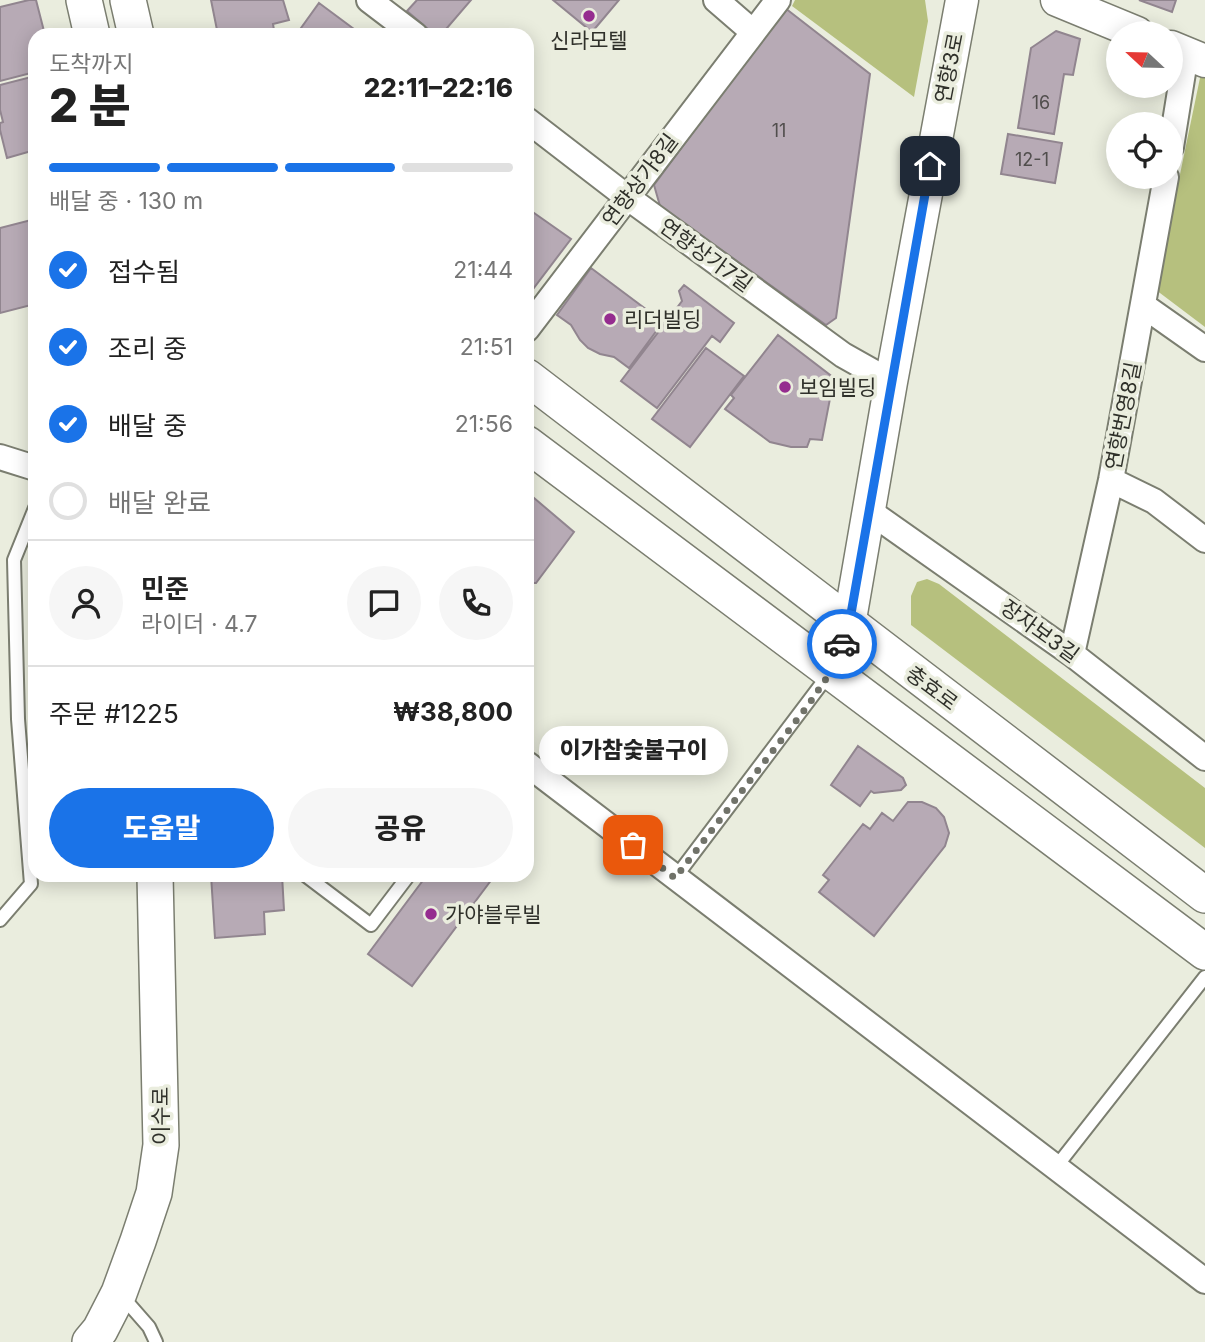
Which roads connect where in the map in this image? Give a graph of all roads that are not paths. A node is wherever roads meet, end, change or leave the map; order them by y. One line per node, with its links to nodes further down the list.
1 (84, 0): 10 (main road)
2 (128, 0): 11 (main road)
3 (369, 0): 12 (street)
4 (716, 0): 14 (street)
5 (778, 0): 14 (street, 연향상가8길)
6 (942, 0): 13 (street)
7 (962, 0): 13 (street, 연향3로)
8 (1057, 0): 9 (street)
9 (1107, 21)
10 (90, 28)
11 (134, 28)
12 (406, 28)
13 (955, 31): 24 (street, 연향3로)
14 (753, 32): 19 (street, 연향상가8길)
15 (1187, 54): 16 (street)
16 (1177, 112)
17 (534, 125): 19 (street, 연향상가7길)
18 (1164, 189): 20 (street, 연향번영8길)
19 (627, 197): 21 (street, 연향상가8길); 24 (street, 연향상가7길)
20 (1144, 306): 22 (street); 28 (street, 연향번영8길)
21 (534, 320)
22 (1205, 349)
23 (534, 382): 32 (main road, 충효로)
24 (891, 382): 29 (street, 연향3로)
25 (534, 449): 34 (main road)
26 (0, 457): 27 (street)
27 (28, 466)
28 (1111, 480): 31 (street); 33 (street, 연향번영8길)
29 (869, 511): 32 (street, 연향3로); 33 (street, 장자보3길)
30 (28, 525): 37 (lane)
31 (1205, 540)
32 (849, 625): 34 (street, 연향3로); 43 (main road, 충효로)
33 (1072, 654): 35 (street, 장자보3길)
34 (832, 670): 38 (lane); 45 (main road)
35 (1205, 758)
36 (534, 769): 38 (street)
37 (28, 833)
38 (675, 878): 47 (street)
39 (32, 882): 44 (lane)
40 (155, 882): 49 (main road, 이수로)
41 (314, 882): 42 (lane)
42 (404, 882)
43 (1205, 895)
44 (0, 920)
45 (1205, 952)
46 (1205, 977): 47 (lane)
47 (1056, 1167): 48 (street)
48 (1205, 1281)
49 (119, 1293): 50 (main road, 이수로); 51 (lane)
50 (90, 1342)
51 (156, 1342)

